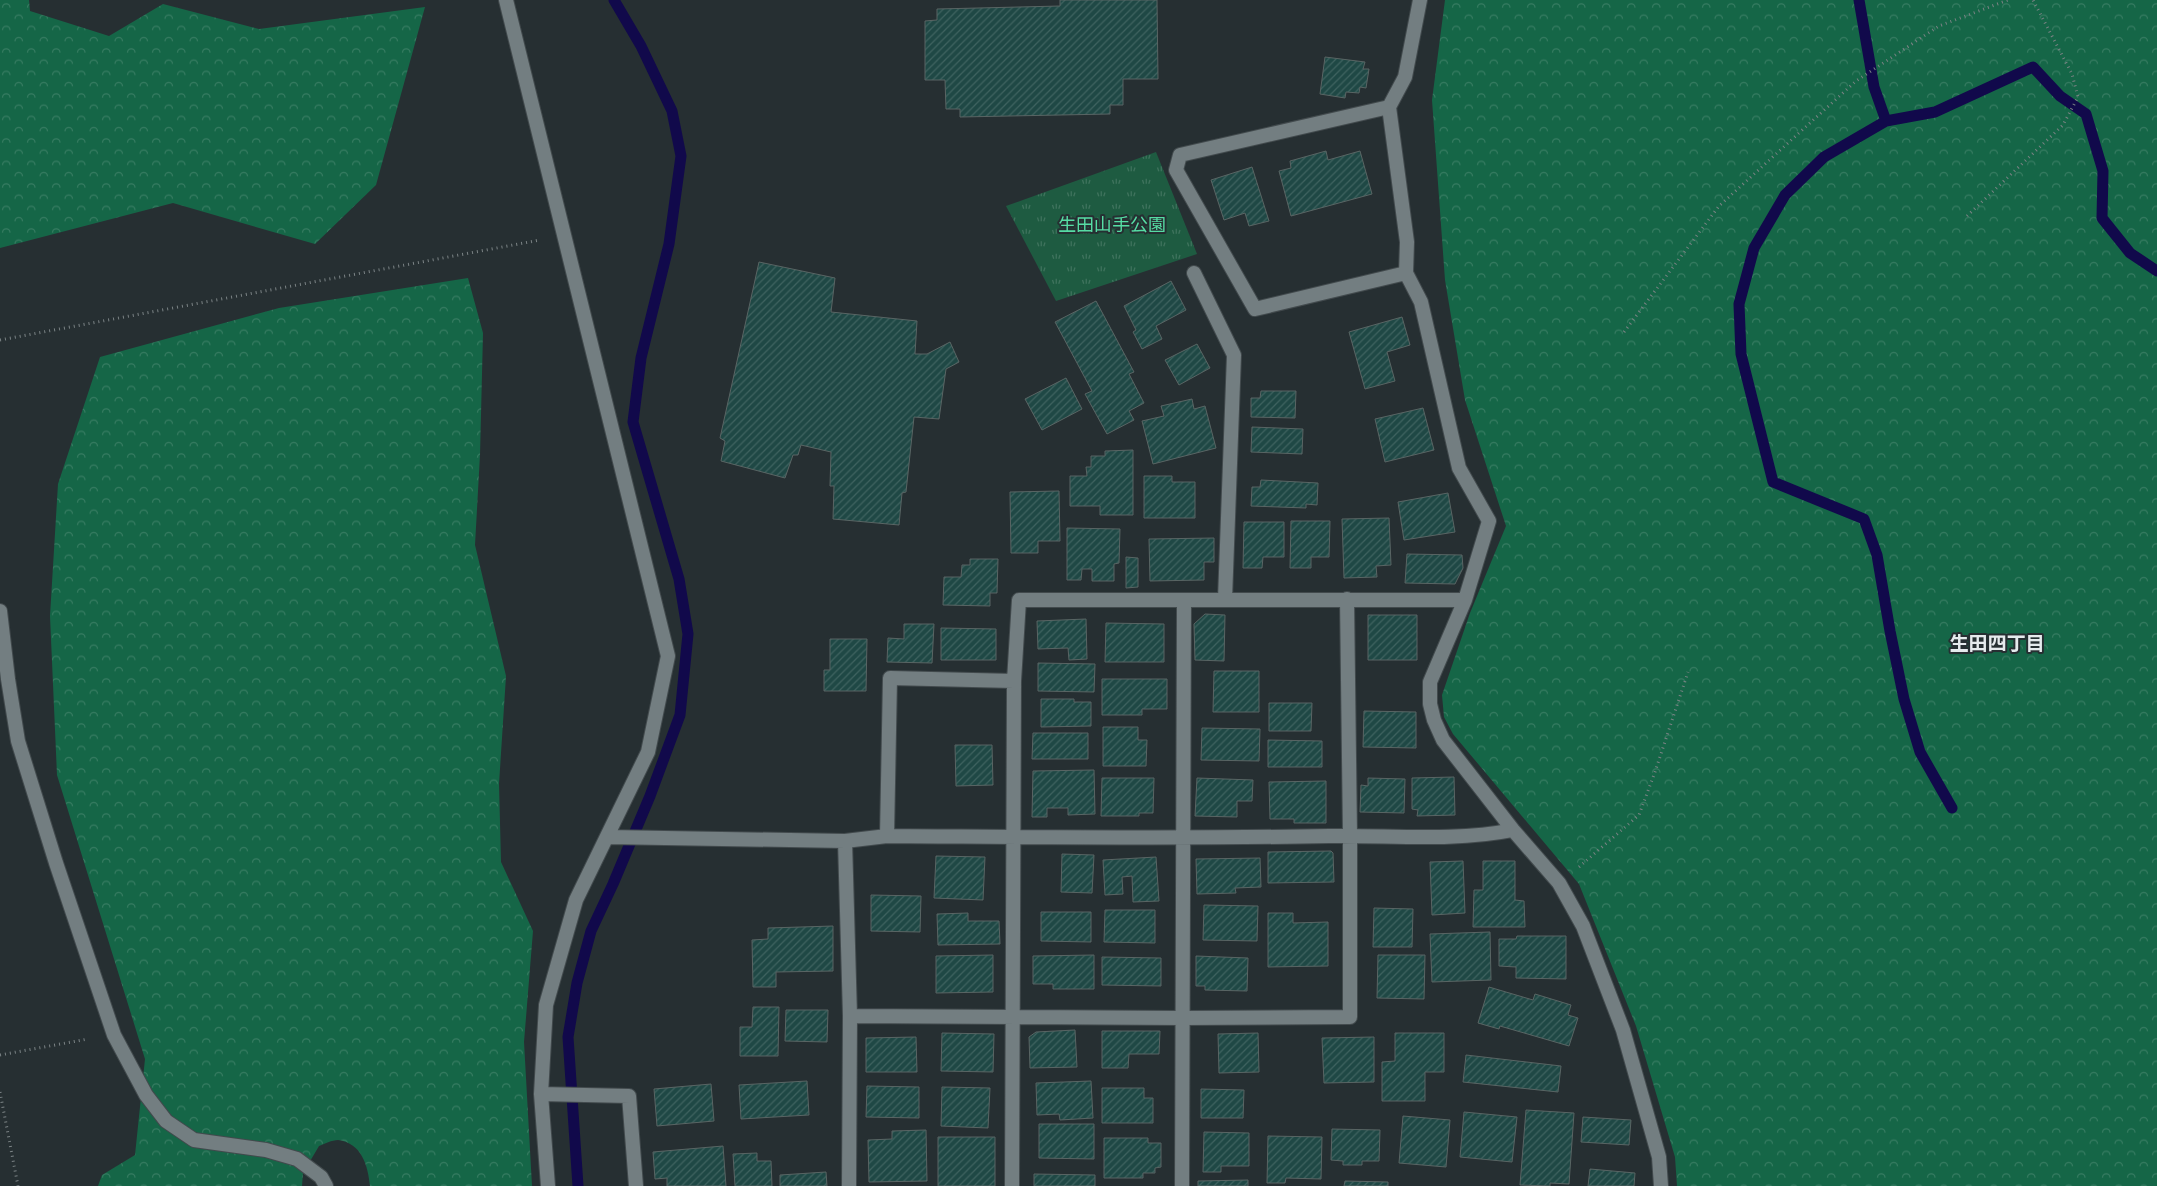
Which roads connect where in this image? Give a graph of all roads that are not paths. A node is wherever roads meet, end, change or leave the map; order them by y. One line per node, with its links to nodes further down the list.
1 (506, 0): 15 (street)
2 (1420, 0): 3 (street)
3 (1389, 107): 4 (street); 4 (street)
4 (1406, 272): 8 (street)
5 (1194, 273): 6 (street)
6 (1225, 599): 7 (street); 9 (street)
7 (1347, 600): 8 (street); 14 (street)
8 (1465, 600): 12 (street)
9 (1184, 601): 11 (street); 17 (street)
10 (0, 611): 23 (street)
11 (1014, 681): 13 (street); 16 (street)
12 (1513, 830): 14 (street); 29 (street)
13 (888, 836): 16 (street); 18 (street)
14 (1350, 836): 17 (street); 21 (street)
15 (608, 837): 18 (street); 22 (street)
16 (1013, 837): 17 (street); 20 (street)
17 (1184, 839): 21 (street)
18 (846, 841): 19 (street)
19 (850, 1016): 20 (street); 26 (street)
20 (1012, 1016): 21 (street); 27 (street)
21 (1183, 1018): 28 (street)
22 (541, 1094): 24 (street); 25 (street)
23 (326, 1186)
24 (548, 1186)
25 (636, 1186)
26 (849, 1186)
27 (1012, 1186)
28 (1182, 1186)
29 (1661, 1186)

